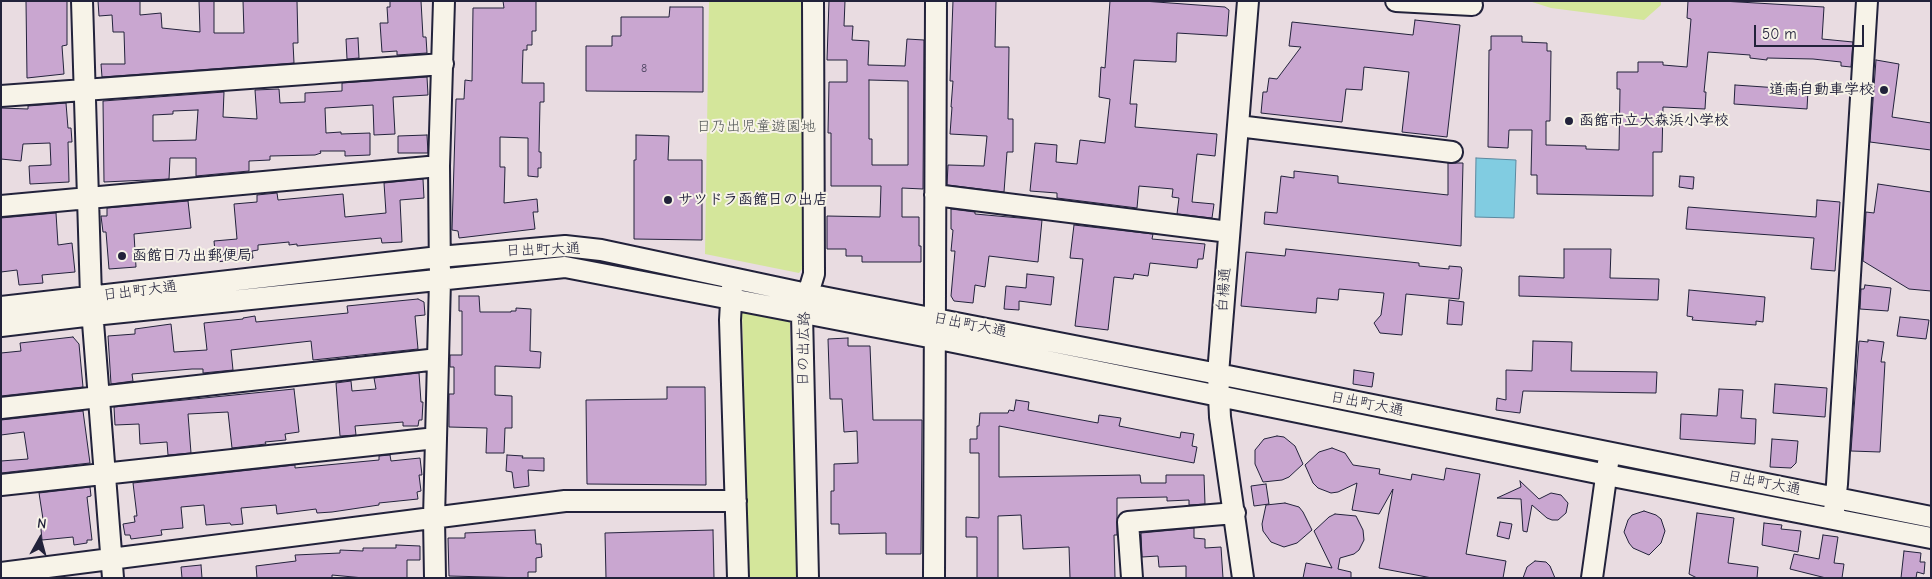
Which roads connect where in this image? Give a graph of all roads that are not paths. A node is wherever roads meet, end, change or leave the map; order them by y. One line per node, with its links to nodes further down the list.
1 (82, 1): 10 (street)
2 (444, 1): 9 (street)
3 (813, 1): 22 (street, 日の出広路)
4 (936, 1): 15 (street)
5 (1248, 1): 12 (street, 白楊通)
6 (1396, 1): 8 (street)
7 (1866, 1): 40 (street)
8 (1472, 4)
9 (443, 64): 10 (street); 14 (street)
10 (85, 89): 11 (street); 16 (street)
11 (1, 96)
12 (1238, 126): 13 (street); 18 (street, 白楊通)
13 (1452, 152)
14 (439, 166): 16 (street); 19 (street)
15 (935, 195): 18 (street); 27 (street)
16 (89, 198): 17 (street); 24 (street)
17 (1, 206)
18 (1229, 232): 31 (street, 白楊通)
19 (440, 257): 20 (street, 日出町大通); 21 (street); 24 (street, 日出町大通)
20 (733, 278): 22 (street, 日出町大通); 23 (street)
21 (440, 280): 23 (street, 日出町大通); 24 (street, 日出町大通); 30 (street)
22 (807, 294): 26 (street, 日の出広路); 27 (street, 日出町大通)
23 (732, 298): 26 (street, 日出町大通); 41 (street)
24 (92, 306): 25 (street, 日出町大通); 28 (street, 日出町大通); 33 (street)
25 (1, 307)
26 (802, 314): 29 (street, 日出町大通); 51 (street, 日の出広路)
27 (935, 318): 29 (street); 31 (street, 日出町大通)
28 (1, 326)
29 (934, 338): 32 (street, 日出町大通); 52 (street)
30 (438, 359): 33 (street); 35 (street)
31 (1218, 374): 32 (street, 白楊通); 36 (street, 日出町大通)
32 (1219, 397): 38 (street, 日出町大通); 42 (street, 白楊通)
33 (99, 398): 34 (street); 37 (street)
34 (1, 408)
35 (436, 438): 37 (street); 44 (street)
36 (1610, 453): 38 (street); 40 (street, 日出町大通)
37 (106, 474): 39 (street); 47 (street)
38 (1607, 475): 45 (street, 日出町大通); 55 (street)
39 (1, 485)
40 (1836, 498): 43 (street, 日出町大通); 45 (street)
41 (736, 501): 44 (street); 50 (street)
42 (1235, 513): 53 (street); 54 (street, 白楊通)
43 (1931, 517)
44 (434, 518): 47 (street); 49 (street)
45 (1832, 518): 46 (street, 日出町大通)
46 (1931, 538)
47 (112, 568): 48 (street)
48 (1, 573)
49 (435, 578)
50 (738, 578)
51 (808, 578)
52 (934, 578)
53 (1132, 578)
54 (1243, 578)
55 (1592, 578)

